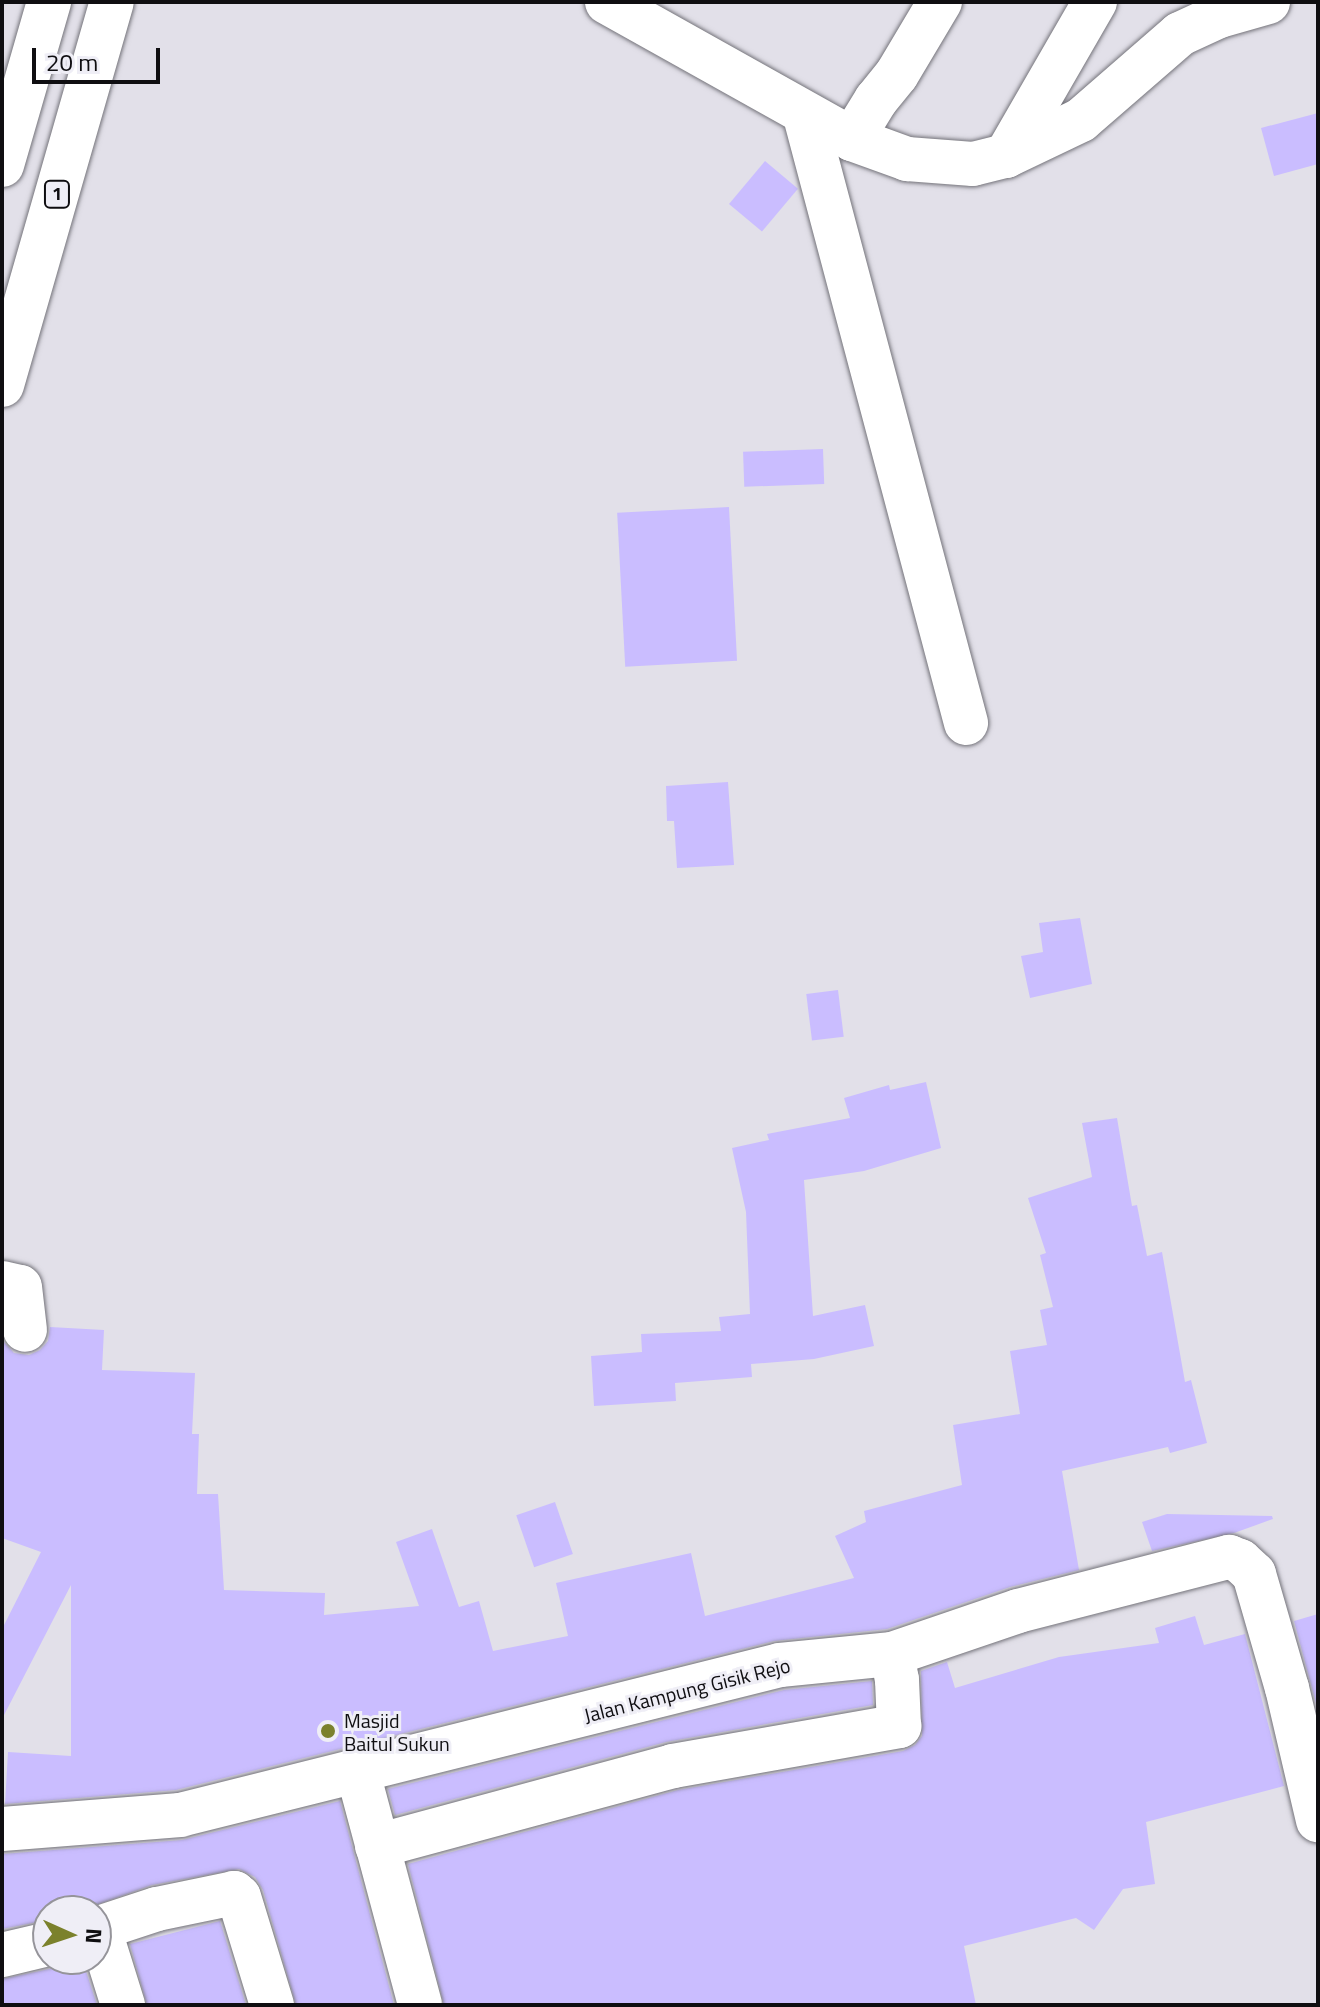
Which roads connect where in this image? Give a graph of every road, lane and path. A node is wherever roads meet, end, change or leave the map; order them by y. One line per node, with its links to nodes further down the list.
1 (49, 2): 10 (main road)
2 (112, 2): 11 (main road, 1)
3 (607, 2): 7 (main road)
4 (940, 2): 8 (main road)
5 (1095, 2): 9 (main road)
6 (1268, 2): 9 (main road)
7 (805, 116): 8 (main road); 12 (main road)
8 (852, 139): 9 (main road)
9 (1006, 156)
10 (2, 165)
11 (2, 385)
12 (966, 723)
13 (2, 1283): 14 (main road)
14 (25, 1330)
15 (892, 1654): 16 (main road, Jalan Kampung Gisik Rejo); 17 (main road, Jalan Kampung Gisik Rejo); 20 (main road)
16 (1309, 1734): 18 (main road, Jalan Kampung Gisik Rejo)
17 (358, 1773): 19 (main road, Jalan Kampung Gisik Rejo); 20 (main road)
18 (1318, 1820)
19 (2, 1829)
20 (377, 1846): 27 (main road)
21 (112, 1923): 26 (main road)
22 (32, 1948): 23 (main road)
23 (2, 1955)
24 (112, 1971): 25 (main road)
25 (123, 2005)
26 (272, 2005)
27 (420, 2005)

